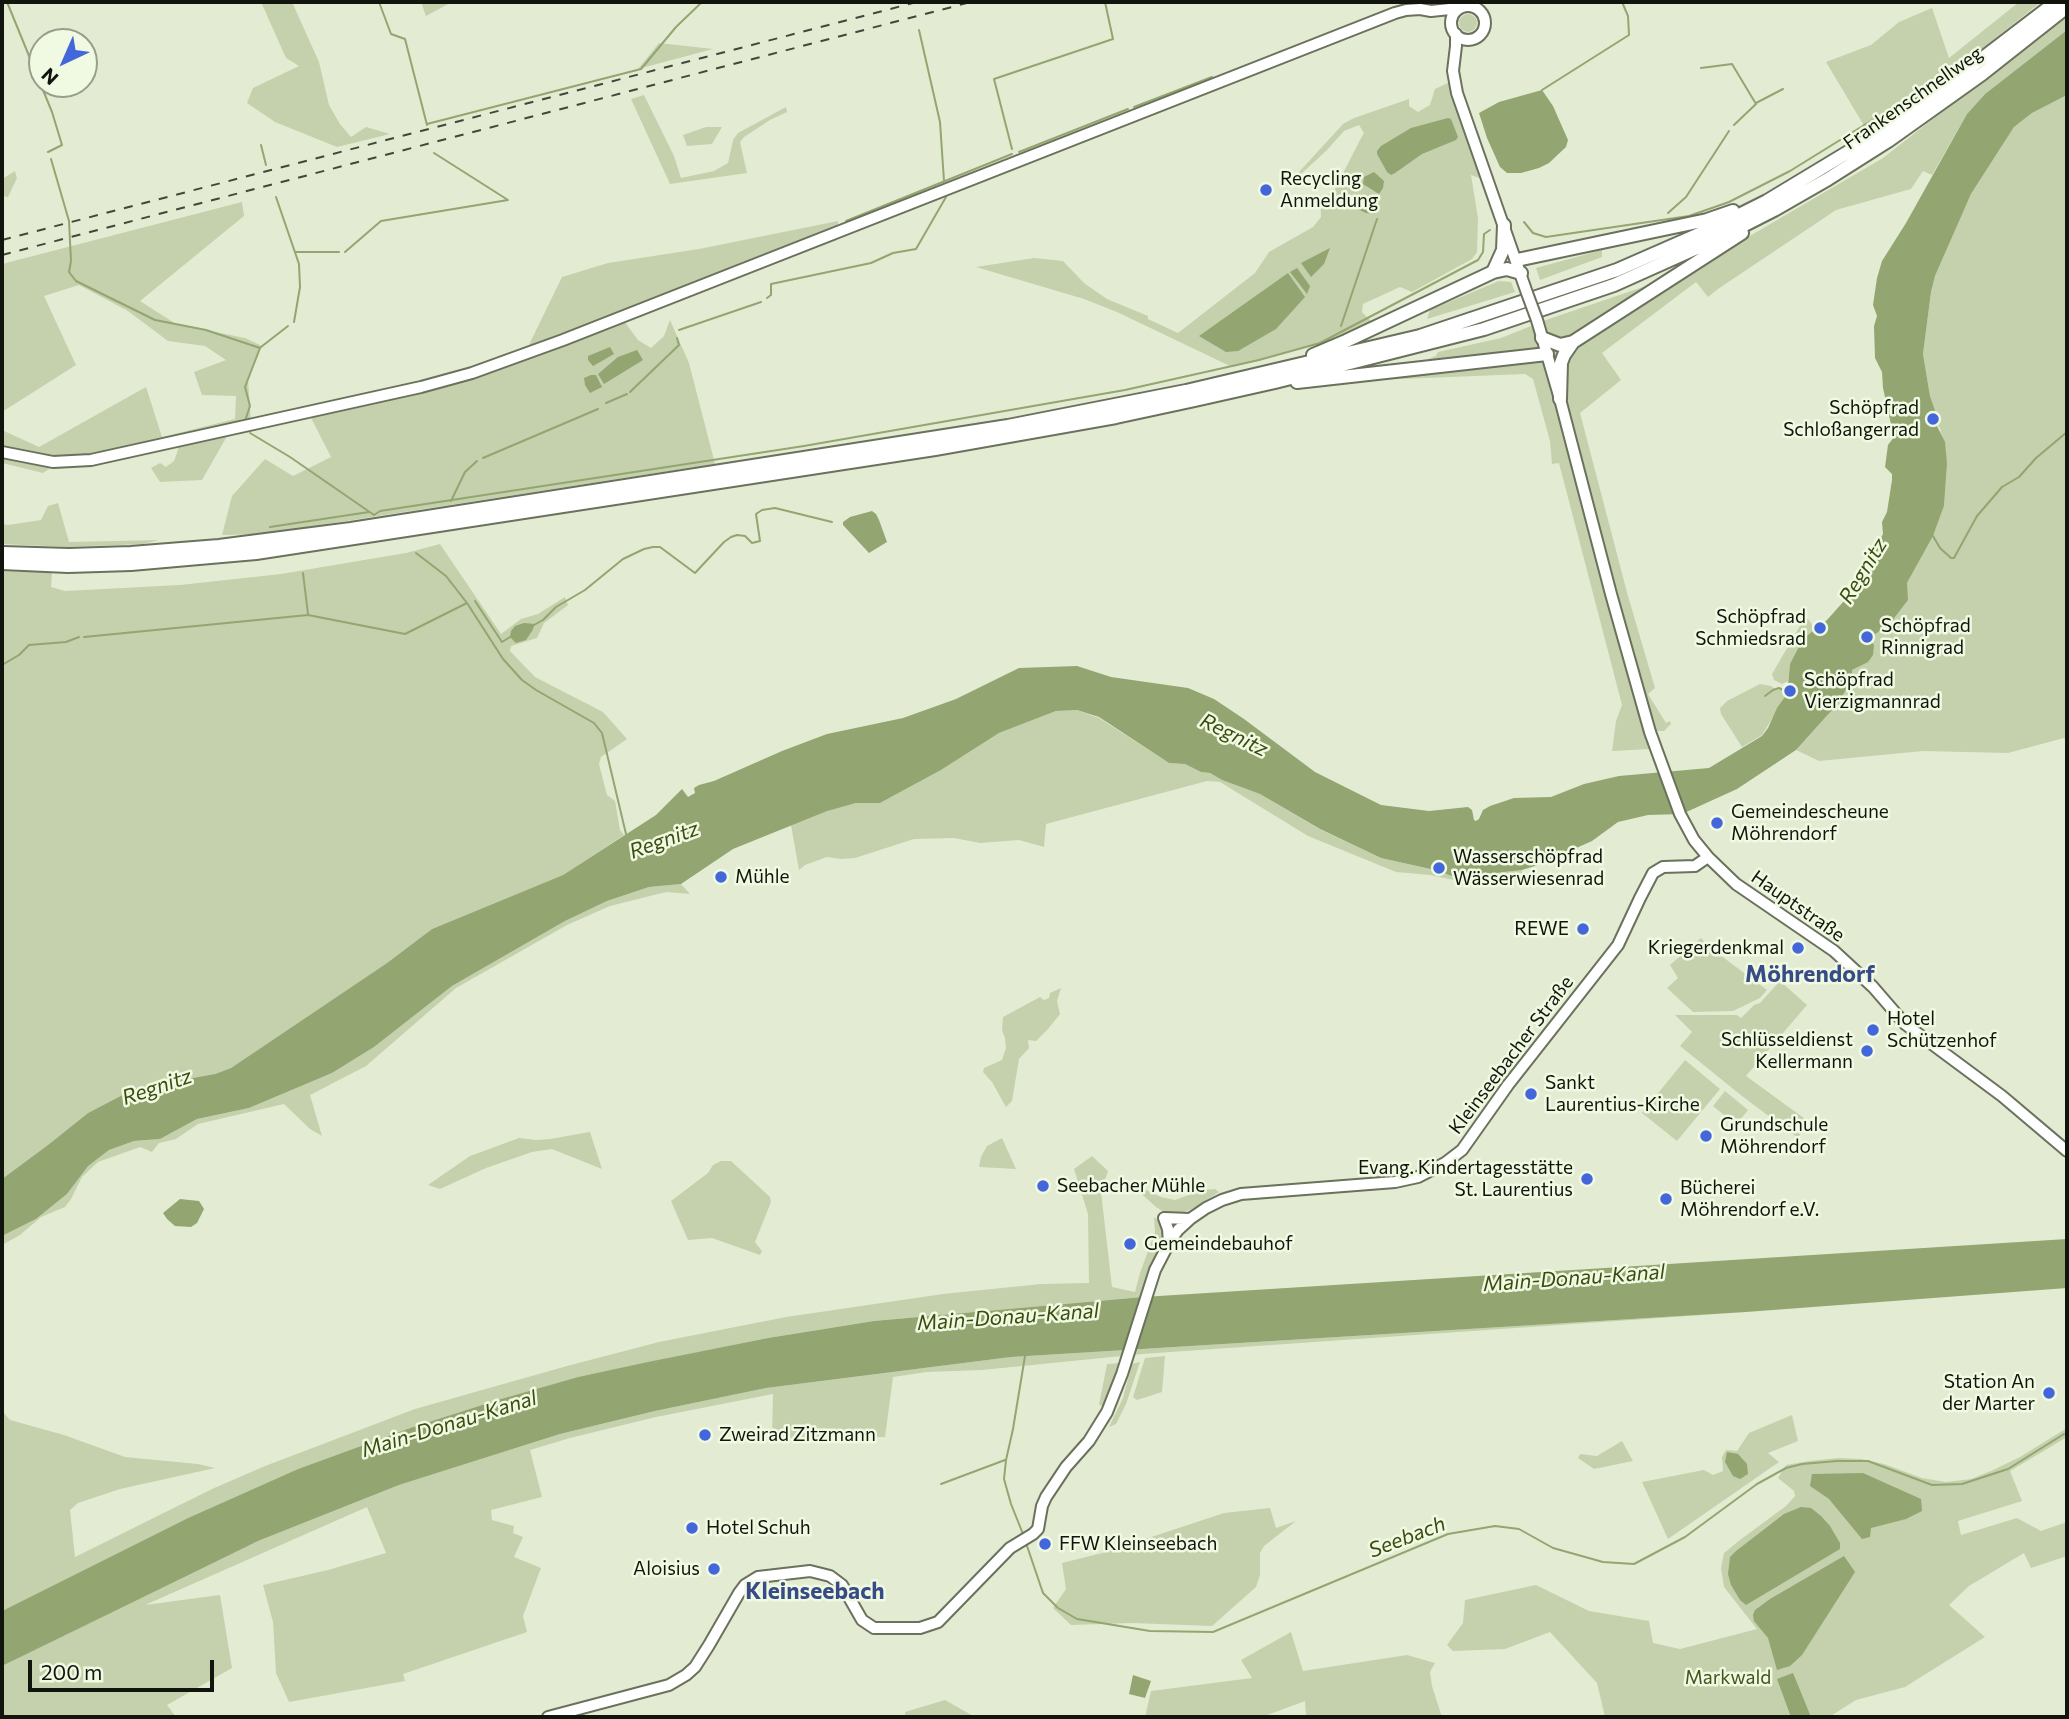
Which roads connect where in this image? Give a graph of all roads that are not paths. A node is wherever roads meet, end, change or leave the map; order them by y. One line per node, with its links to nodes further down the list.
1 (2056, 2): 9 (highway, Frankenschnellweg)
2 (1467, 5): 3 (street); 5 (street); 6 (street)
3 (1483, 7): 7 (street)
4 (2067, 7): 9 (highway, Frankenschnellweg)
5 (1431, 11): 6 (street); 20 (street)
6 (1453, 29): 7 (street); 8 (street, Hauptstraße)
7 (1470, 40): 8 (street)
8 (1456, 55): 10 (street, Hauptstraße)
9 (1770, 206): 11 (highway); 15 (highway); 17 (highway); 18 (highway)
10 (1504, 225): 11 (street, Hauptstraße); 12 (highway)
11 (1517, 260): 13 (street, Hauptstraße)
12 (1493, 272): 13 (highway); 17 (highway)
13 (1521, 273): 14 (street, Hauptstraße, bridge)
14 (1542, 338): 15 (highway); 16 (street, Hauptstraße)
15 (1573, 342): 19 (highway)
16 (1547, 354): 18 (highway); 19 (street, Hauptstraße)
17 (1264, 373): 21 (highway)
18 (1275, 382): 22 (highway)
19 (1560, 399): 23 (street, Hauptstraße)
20 (2, 452)
21 (2, 553)
22 (2, 563)
23 (1707, 857): 24 (street, Hauptstraße); 25 (street, Kleinseebacher Straße)
24 (2067, 1151)
25 (1190, 1219): 26 (street, Kleinseebacher Straße); 26 (street)
26 (1169, 1243): 27 (street, Kleinseebacher Straße)
27 (548, 1717)

